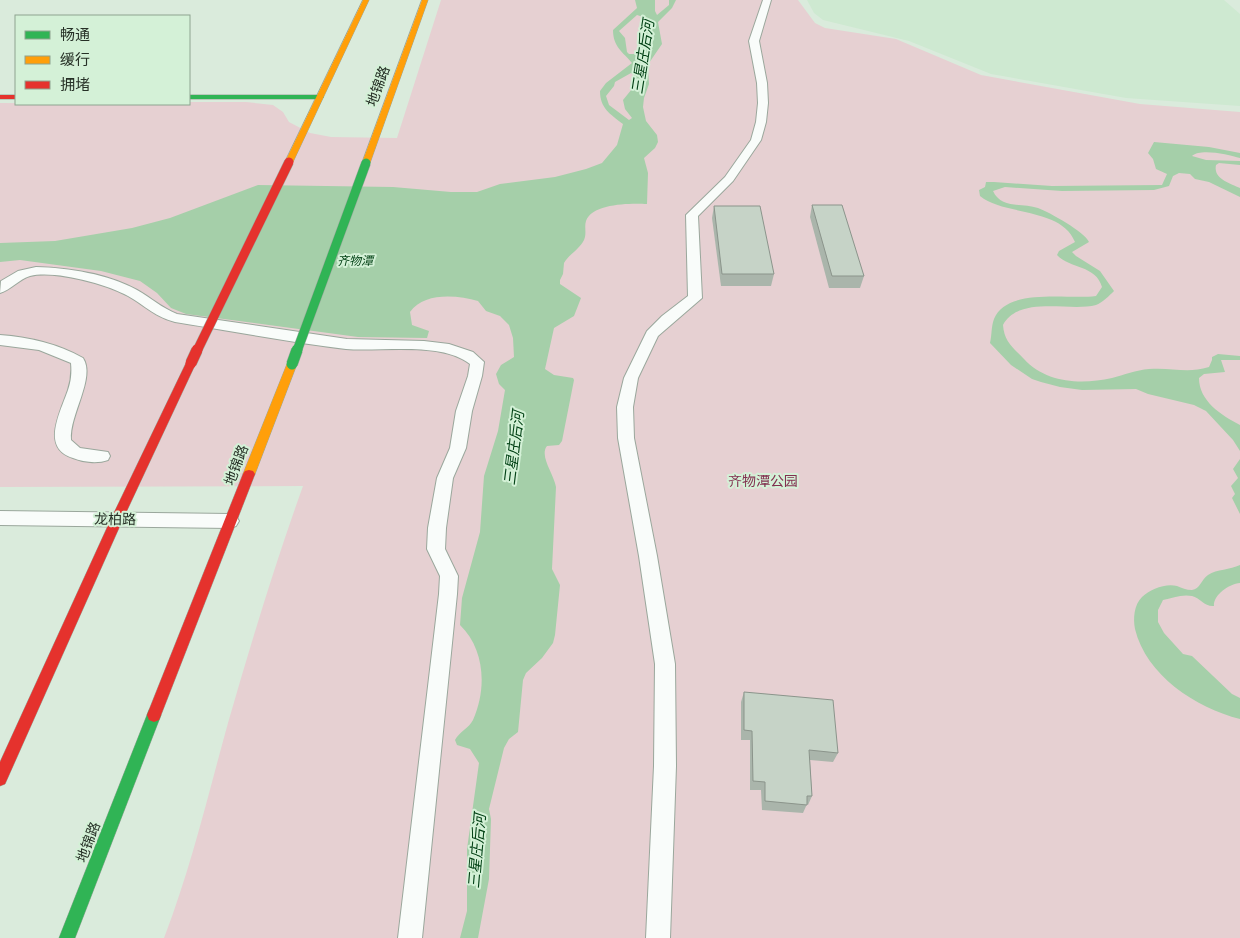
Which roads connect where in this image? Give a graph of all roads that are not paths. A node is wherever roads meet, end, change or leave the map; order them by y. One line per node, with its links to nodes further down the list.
1 (366, 0): 7 (street)
2 (425, 0): 13 (street, 地锦路, bridge)
3 (767, 0): 17 (lane)
4 (0, 96): 5 (street)
5 (15, 97)
6 (190, 97): 7 (street)
7 (320, 97): 12 (street, bridge)
8 (0, 289): 16 (lane)
9 (0, 340): 10 (lane)
10 (102, 456)
11 (0, 518): 12 (lane, 龙柏路)
12 (117, 519): 13 (lane, 龙柏路); 14 (street)
13 (230, 522): 15 (street, 地锦路)
14 (0, 779)
15 (67, 938)
16 (410, 938)
17 (658, 938)

